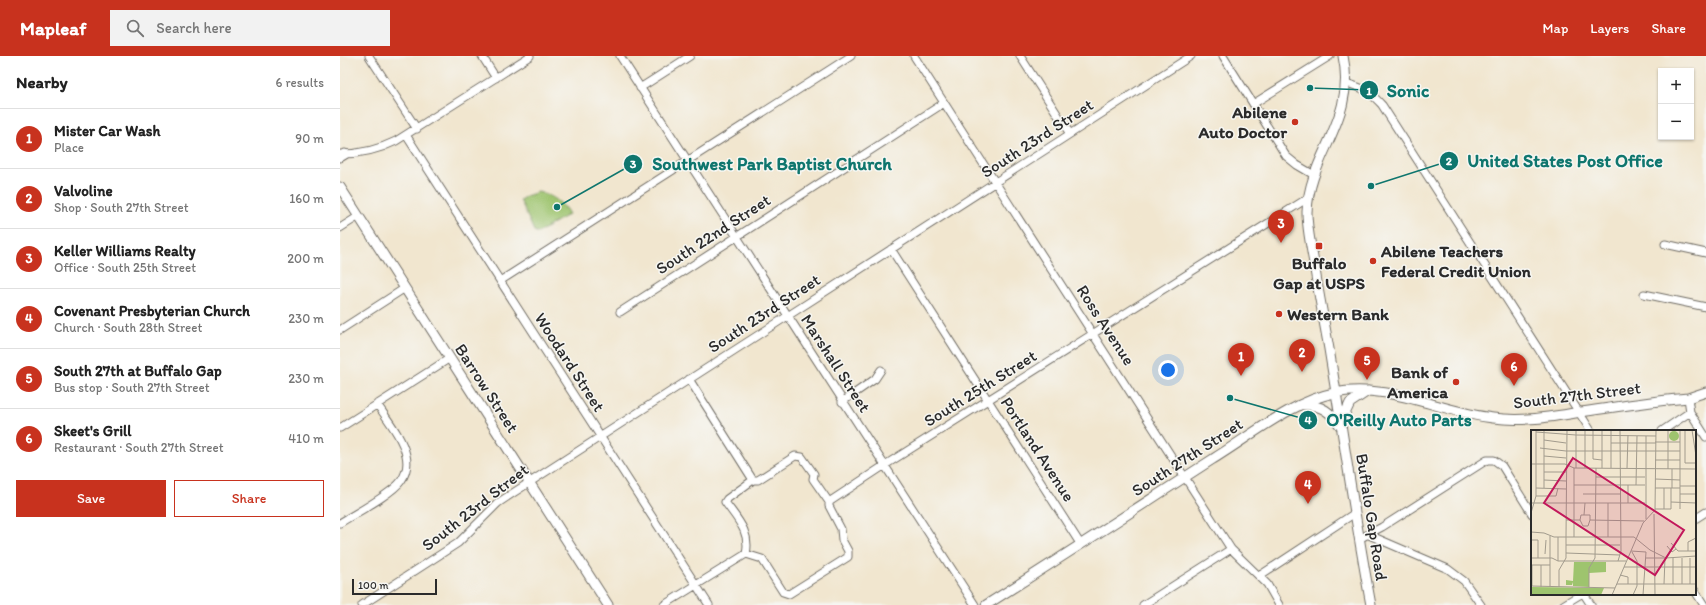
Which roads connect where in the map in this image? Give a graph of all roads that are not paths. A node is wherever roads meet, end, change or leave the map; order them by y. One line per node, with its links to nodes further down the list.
1 (369, 56): 18 (street)
2 (482, 56): 13 (street)
3 (530, 56): 13 (street)
4 (620, 56): 15 (street, Marshall Street)
5 (690, 56): 15 (street)
6 (851, 56): 22 (street)
7 (914, 56): 16 (street, Ross Avenue)
8 (1020, 56): 19 (street)
9 (1191, 56): 19 (street, South 23rd Street)
10 (1223, 56): 17 (street)
11 (1330, 56): 17 (street)
12 (1343, 56): 14 (main road, Buffalo Gap Road)
13 (496, 78): 18 (street)
14 (1346, 83): 23 (main road, Buffalo Gap Road); 52 (street)
15 (640, 88): 22 (street, Marshall Street)
16 (944, 103): 24 (street, Ross Avenue); 29 (street, South 22nd Street)
17 (1253, 104): 23 (street)
18 (416, 129): 20 (street)
19 (1070, 134): 24 (street, South 23rd Street)
20 (406, 135): 21 (street); 33 (street, Woodard Street)
21 (342, 155)
22 (688, 160): 29 (street, Marshall Street); 33 (street)
23 (1314, 175): 26 (main road, Buffalo Gap Road)
24 (996, 182): 31 (street, South 23rd Street); 40 (street, Ross Avenue)
25 (340, 187): 27 (main road, Barrow Street)
26 (1308, 198): 40 (street, South 25th Street); 45 (main road, Buffalo Gap Road)
27 (359, 216): 28 (street); 34 (main road, Barrow Street)
28 (340, 228)
29 (737, 236): 37 (street, South 22nd Street); 38 (street, Marshall Street)
30 (1665, 244): 32 (street)
31 (891, 249): 38 (street, South 23rd Street); 48 (street, Portland Avenue)
32 (1706, 253)
33 (500, 281): 58 (street, Woodard Street)
34 (405, 288): 39 (street); 41 (main road, Barrow Street)
35 (1644, 294): 36 (street)
36 (1706, 307)
37 (620, 312)
38 (788, 316): 43 (street, South 23rd Street); 49 (street, Marshall Street)
39 (340, 330)
40 (1093, 334): 48 (street, South 25th Street); 61 (street, Ross Avenue)
41 (450, 358): 50 (street); 63 (main road, Barrow Street)
42 (881, 370): 49 (street)
43 (689, 379): 58 (street, South 23rd Street); 62 (street)
44 (1368, 391): 45 (main road, South 27th Street); 52 (main road, South 27th Street); 54 (main road)
45 (1336, 392): 51 (main road, South 27th Street); 54 (main road, Buffalo Gap Road)
46 (1706, 392): 47 (main road, South 27th Street)
47 (1688, 398): 52 (main road, South 27th Street); 53 (street)
48 (989, 400): 60 (street, South 25th Street); 72 (street, Portland Avenue)
49 (842, 402): 60 (street, Marshall Street)
50 (377, 404): 55 (street); 69 (street)
51 (1300, 405): 54 (main road); 61 (main road, South 27th Street)
52 (1579, 412): 56 (street)
53 (1690, 412): 57 (street); 59 (street)
54 (1341, 425): 67 (main road, Buffalo Gap Road)
55 (340, 428)
56 (1590, 430)
57 (1663, 430)
58 (600, 436): 63 (street, South 23rd Street); 76 (street, Woodard Street)
59 (1706, 437)
60 (884, 465): 64 (street, South 25th Street); 84 (street, Marshall Street)
61 (1185, 477): 72 (main road, South 27th Street); 73 (street, Ross Avenue)
62 (753, 480): 64 (street); 74 (street)
63 (529, 482): 80 (street, South 23rd Street); 81 (main road, Barrow Street)
64 (829, 502): 74 (street)
65 (1531, 512): 70 (street)
66 (1706, 512): 68 (street)
67 (1355, 513): 71 (main road, Buffalo Gap Road); 75 (street)
68 (1696, 518)
69 (340, 524)
70 (1369, 534): 71 (street); 89 (street)
71 (1359, 539): 88 (main road, Buffalo Gap Road)
72 (1081, 545): 85 (main road, South 27th Street)
73 (1231, 548): 75 (street, Ross Avenue); 86 (street)
74 (746, 554): 76 (street)
75 (1259, 576): 87 (street, Ross Avenue)
76 (696, 585): 82 (street); 83 (street, Woodard Street)
77 (1696, 593): 92 (street)
78 (1579, 595): 90 (street)
79 (1585, 595): 91 (street)
80 (362, 605)
81 (608, 605)
82 (664, 605)
83 (709, 605)
84 (975, 605)
85 (986, 605)
86 (1143, 605)
87 (1278, 605)
88 (1371, 605)
89 (1481, 605)
90 (1563, 605)
91 (1591, 605)
92 (1704, 605)

